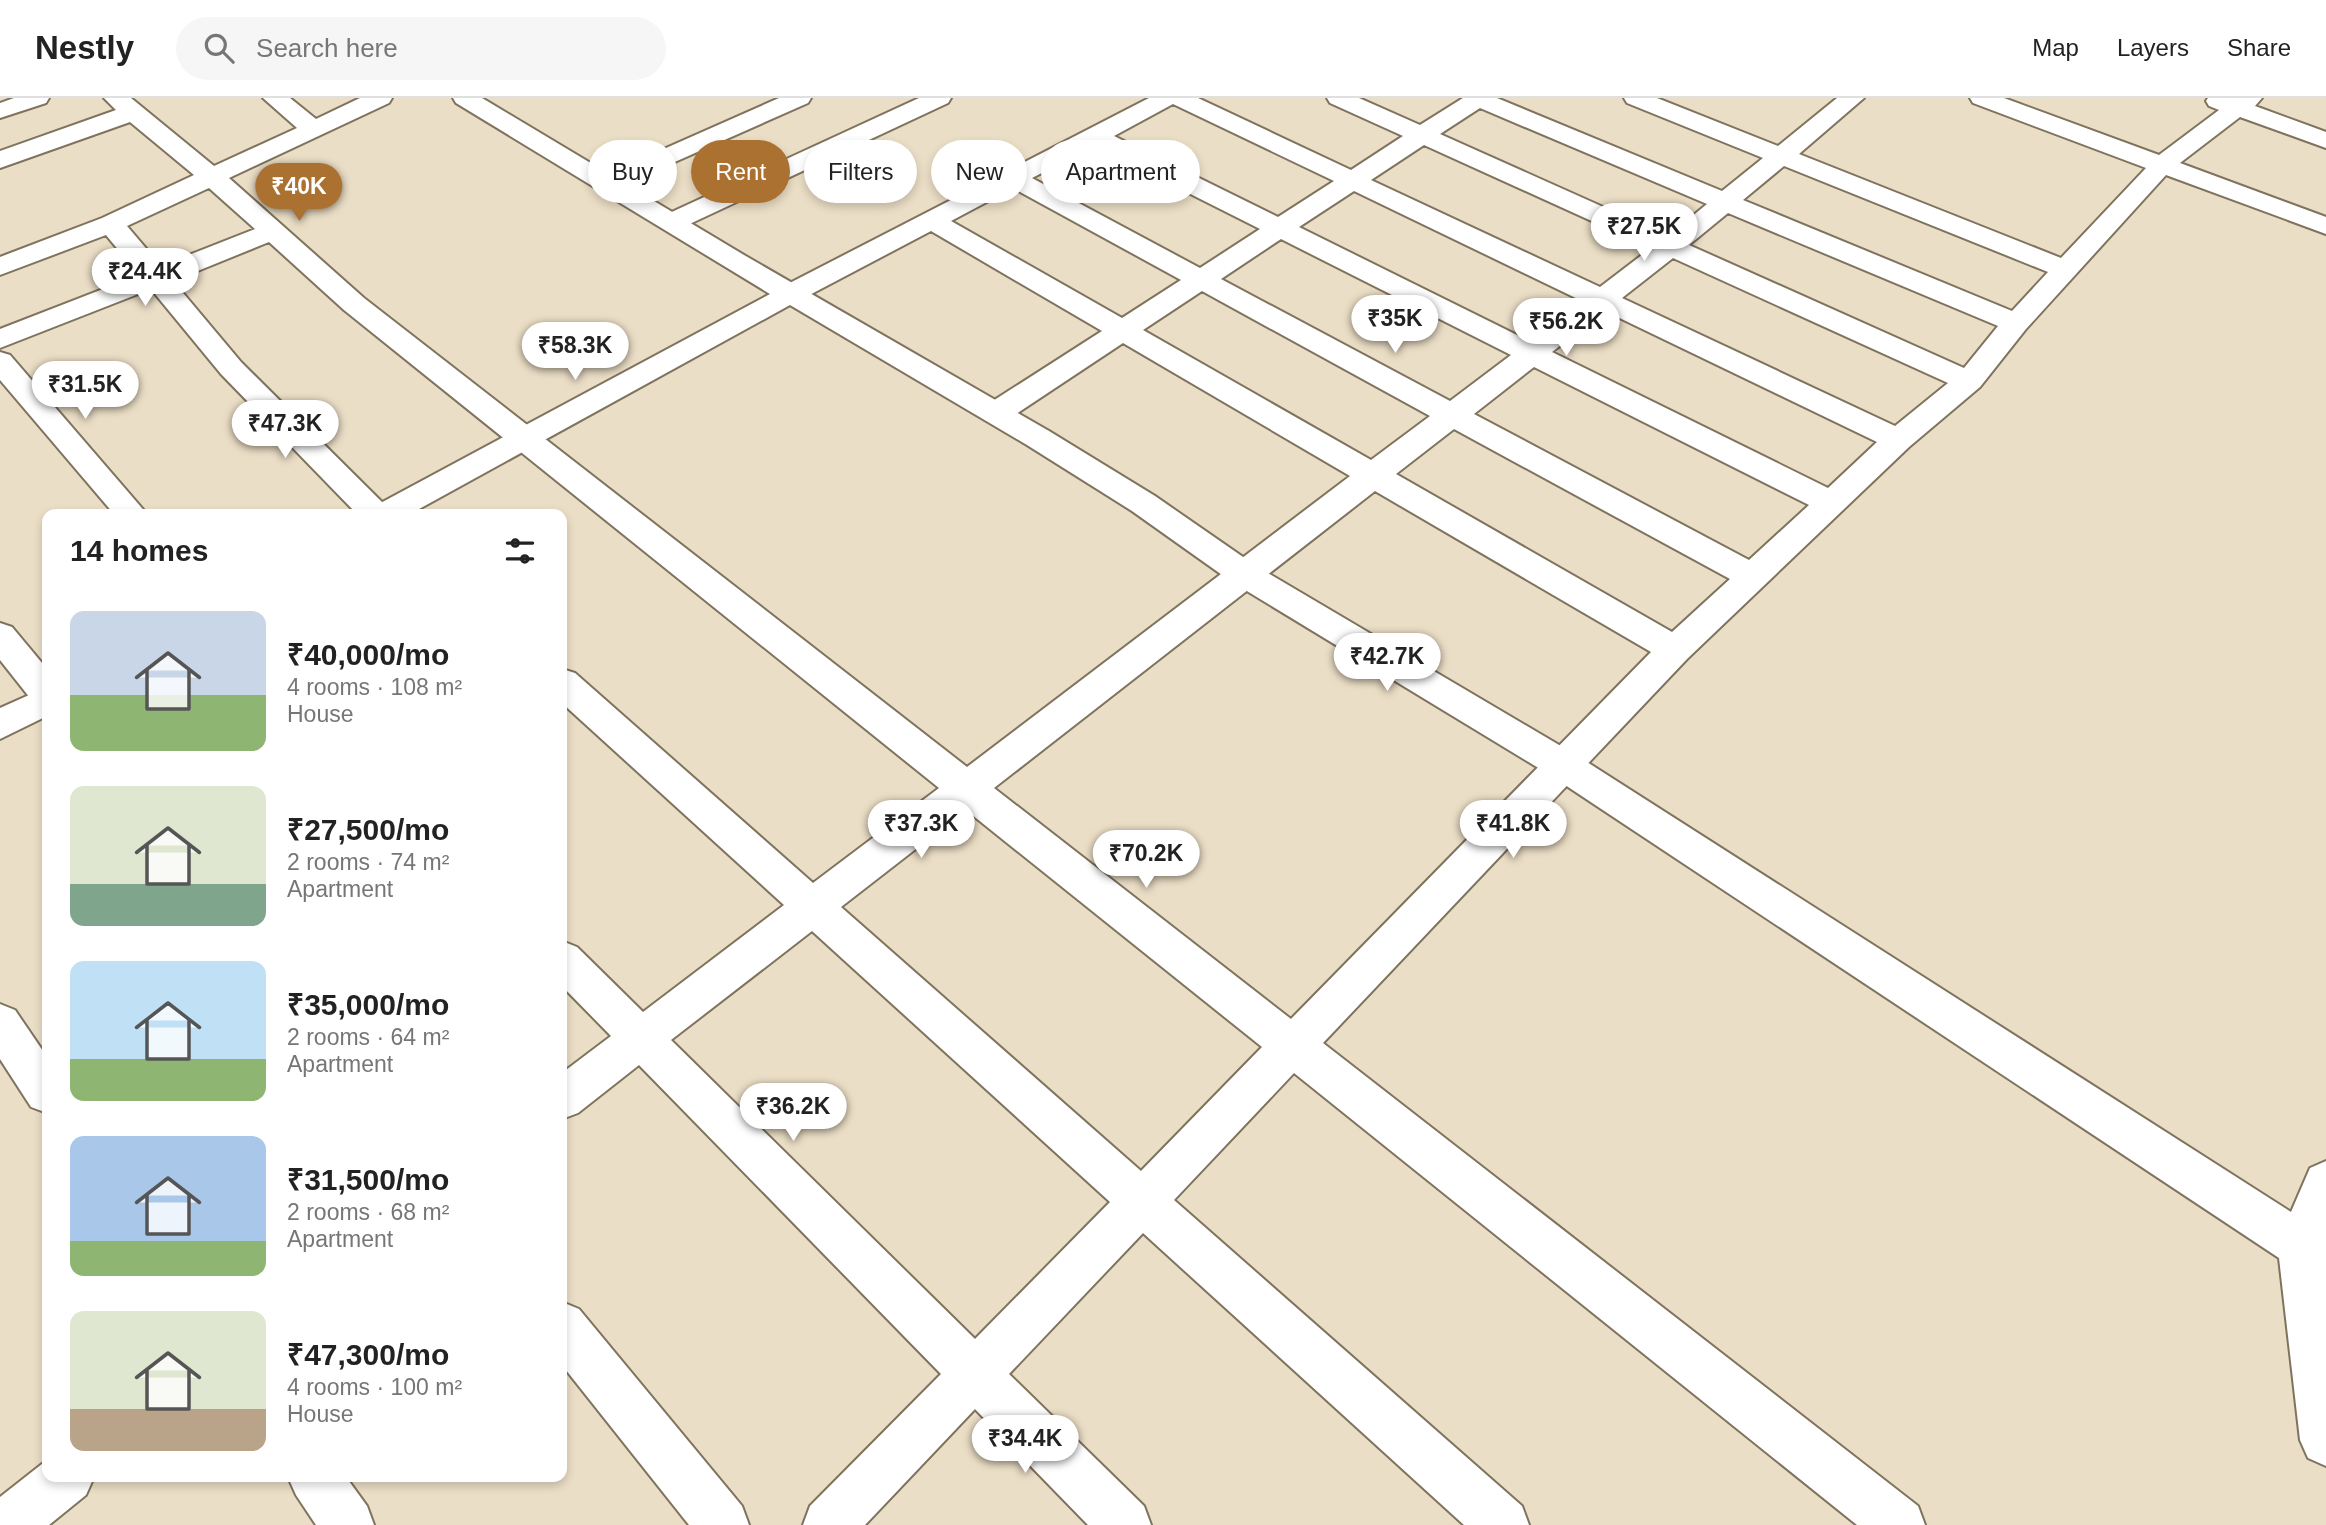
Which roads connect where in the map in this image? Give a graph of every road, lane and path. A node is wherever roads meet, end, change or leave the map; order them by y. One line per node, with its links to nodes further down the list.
1 (37, 98): 17 (street)
2 (275, 98): 18 (street)
3 (380, 98): 18 (street)
4 (465, 98): 27 (street)
5 (799, 98): 22 (street)
6 (939, 98): 35 (street)
7 (1167, 98): 19 (street)
8 (1180, 98): 29 (street)
9 (1339, 98): 20 (street)
10 (1478, 98): 20 (street); 31 (street)
11 (1636, 98): 23 (street)
12 (1852, 98): 23 (street)
13 (1982, 98): 25 (street)
14 (2210, 98): 15 (street)
15 (2244, 103): 21 (street); 25 (street)
16 (124, 105): 24 (street); 28 (street)
17 (0, 111)
18 (314, 129): 28 (street)
19 (1095, 135): 26 (street); 38 (street)
20 (1422, 135): 29 (street); 40 (street)
21 (2326, 141)
22 (677, 152)
23 (1781, 156): 31 (street); 42 (street)
24 (0, 160)
25 (2163, 164): 37 (street); 42 (street)
26 (1027, 171)
27 (588, 172)
28 (212, 177): 36 (street); 39 (street)
29 (1353, 181): 38 (street); 46 (street)
30 (1027, 186): 44 (street)
31 (1725, 202): 40 (street); 47 (street)
32 (640, 203): 35 (street)
33 (964, 203): 34 (street)
34 (931, 220): 45 (street); 48 (street)
35 (672, 222): 45 (street)
36 (111, 224): 41 (street); 43 (street)
37 (2326, 226)
38 (1280, 228): 44 (street); 50 (street)
39 (272, 232): 43 (street); 55 (street)
40 (1669, 248): 46 (street); 52 (street)
41 (0, 267)
42 (2066, 270): 47 (street)
43 (156, 278): 49 (street); 60 (street)
44 (1201, 279): 48 (street); 54 (street)
45 (790, 294): 53 (street); 55 (street)
46 (1602, 299): 50 (street); 56 (street)
47 (2016, 323): 52 (street)
48 (1122, 331): 53 (street); 57 (street)
49 (0, 339)
50 (1532, 353): 54 (street); 58 (street)
51 (0, 361): 59 (street)
52 (1969, 381): 56 (street)
53 (996, 414): 62 (street)
54 (1451, 414): 57 (street); 63 (street)
55 (524, 438): 61 (street); 71 (street)
56 (1898, 440): 58 (street)
57 (1373, 475): 62 (street); 65 (street)
58 (1831, 503): 63 (street)
59 (127, 509)
60 (371, 509)
61 (395, 509)
62 (1244, 574): 70 (street); 71 (street)
63 (1753, 577): 65 (street)
64 (0, 636): 67 (street)
65 (1675, 650): 70 (street)
66 (567, 686): 72 (street)
67 (42, 688)
68 (42, 703): 69 (street)
69 (0, 725)
70 (1563, 765): 76 (street); 81 (street)
71 (967, 787): 72 (street); 76 (street)
72 (812, 906): 75 (street); 80 (street)
73 (567, 964): 75 (street)
74 (0, 1023): 77 (street)
75 (642, 1039): 78 (street); 83 (street)
76 (1292, 1046): 80 (street); 93 (street)
77 (42, 1086)
78 (567, 1095)
79 (2326, 1183): 81 (street)
80 (1142, 1202): 83 (street); 92 (street)
81 (2313, 1253): 84 (street)
82 (567, 1332): 89 (street)
83 (976, 1374): 90 (street); 91 (street)
84 (2326, 1440)
85 (62, 1482): 87 (street)
86 (318, 1482): 88 (street)
87 (6, 1525)
88 (348, 1525)
89 (723, 1525)
90 (829, 1525)
91 (1125, 1525)
92 (1503, 1525)
93 (1899, 1525)

